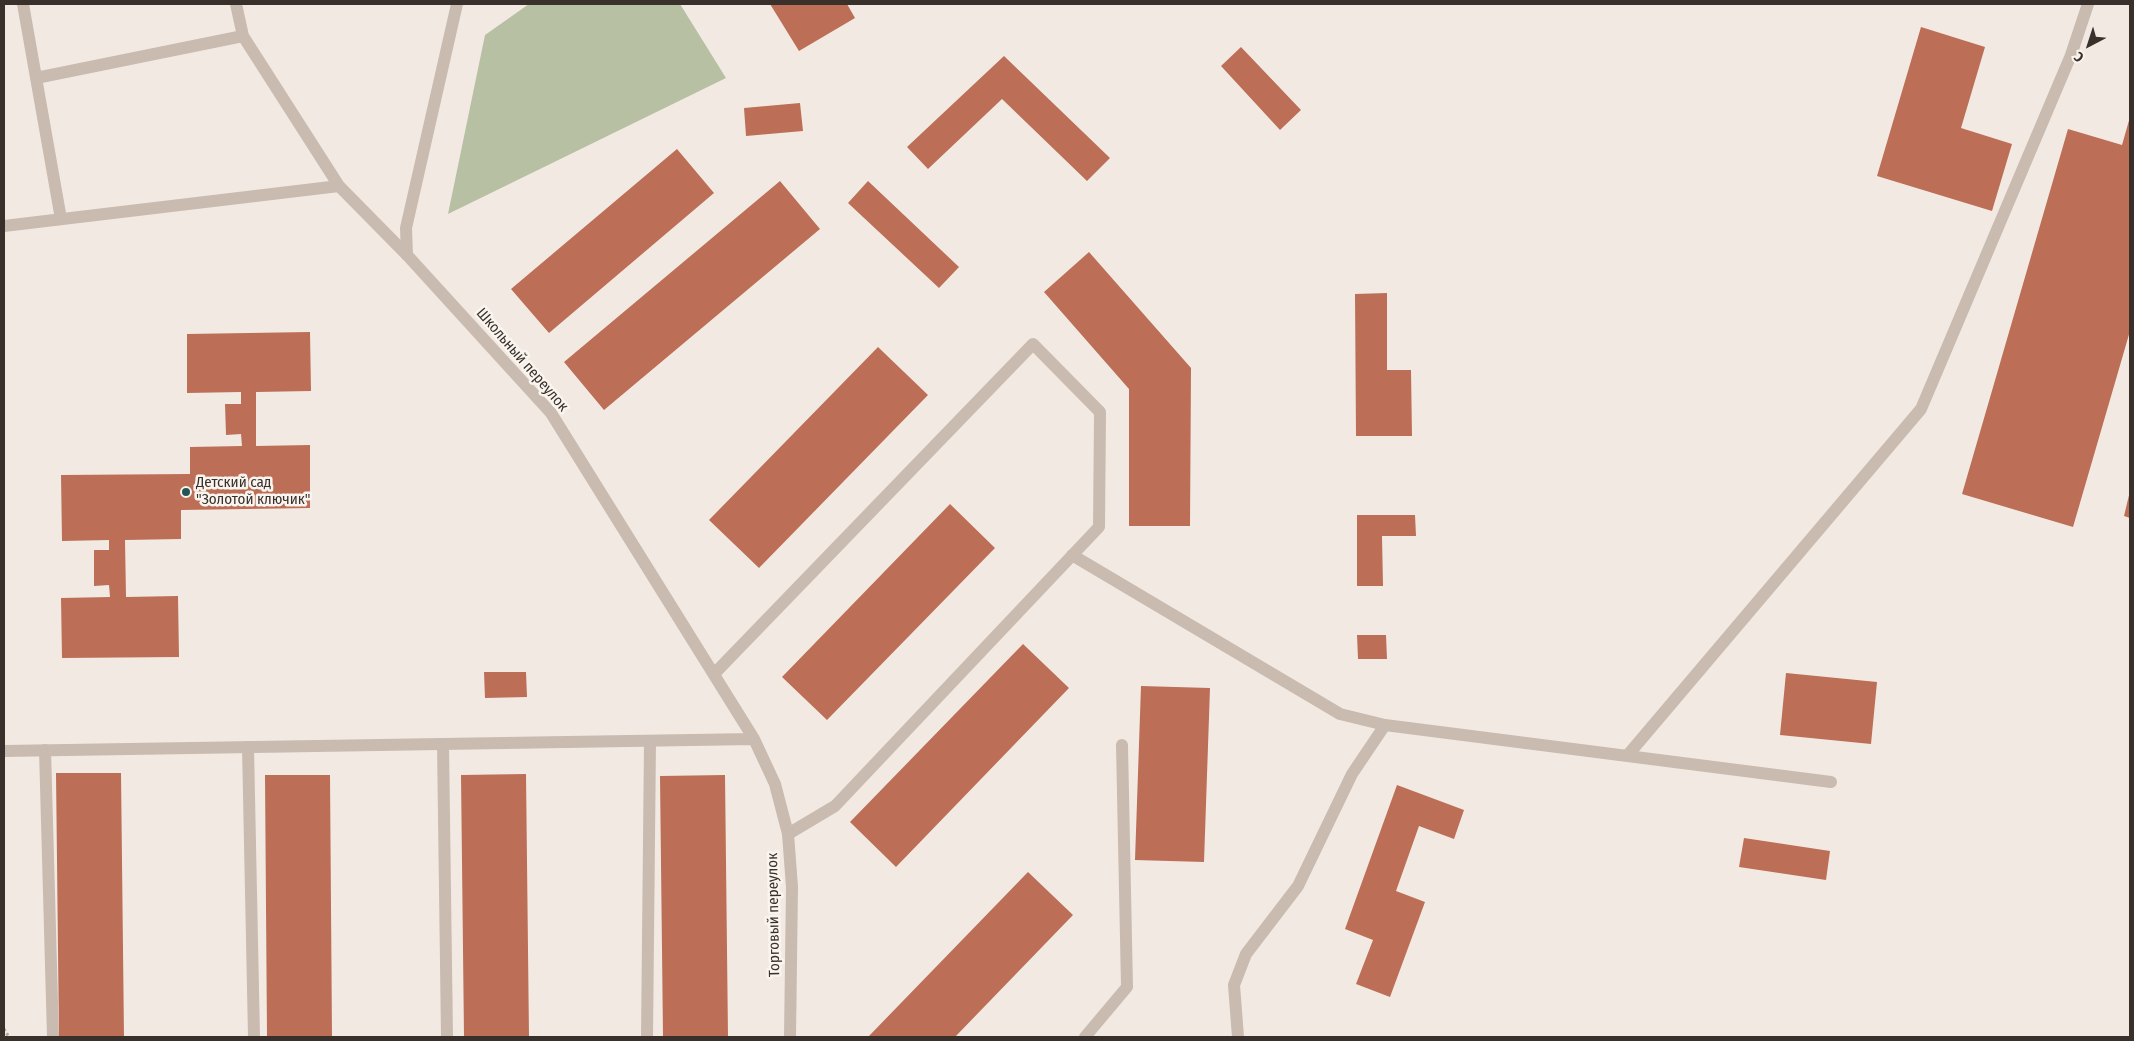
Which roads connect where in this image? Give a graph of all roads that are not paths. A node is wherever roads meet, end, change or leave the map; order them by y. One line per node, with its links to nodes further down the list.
1 (23, 4): 6 (street)
2 (236, 4): 5 (street)
3 (457, 4): 10 (street)
4 (2088, 4): 21 (street)
5 (243, 36): 6 (street); 7 (street, Школьный переулок)
6 (36, 78): 8 (street)
7 (339, 186): 8 (street); 10 (street, Школьный переулок)
8 (61, 219): 9 (street)
9 (4, 226)
10 (407, 255): 12 (street, Школьный переулок)
11 (1072, 556): 12 (street); 13 (street); 23 (street)
12 (714, 674): 14 (street, Школьный переулок)
13 (1385, 725): 21 (street); 30 (street)
14 (754, 739): 15 (street); 23 (street, Торговый переулок)
15 (650, 740): 16 (street); 27 (street)
16 (443, 744): 18 (street); 26 (street)
17 (1122, 745): 29 (street)
18 (248, 747): 19 (street); 25 (street)
19 (45, 750): 20 (street); 24 (street)
20 (4, 751)
21 (1626, 756): 22 (street)
22 (1830, 782)
23 (788, 834): 28 (street, Торговый переулок)
24 (53, 1037)
25 (254, 1037)
26 (447, 1037)
27 (647, 1037)
28 (790, 1037)
29 (1085, 1037)
30 (1238, 1037)

